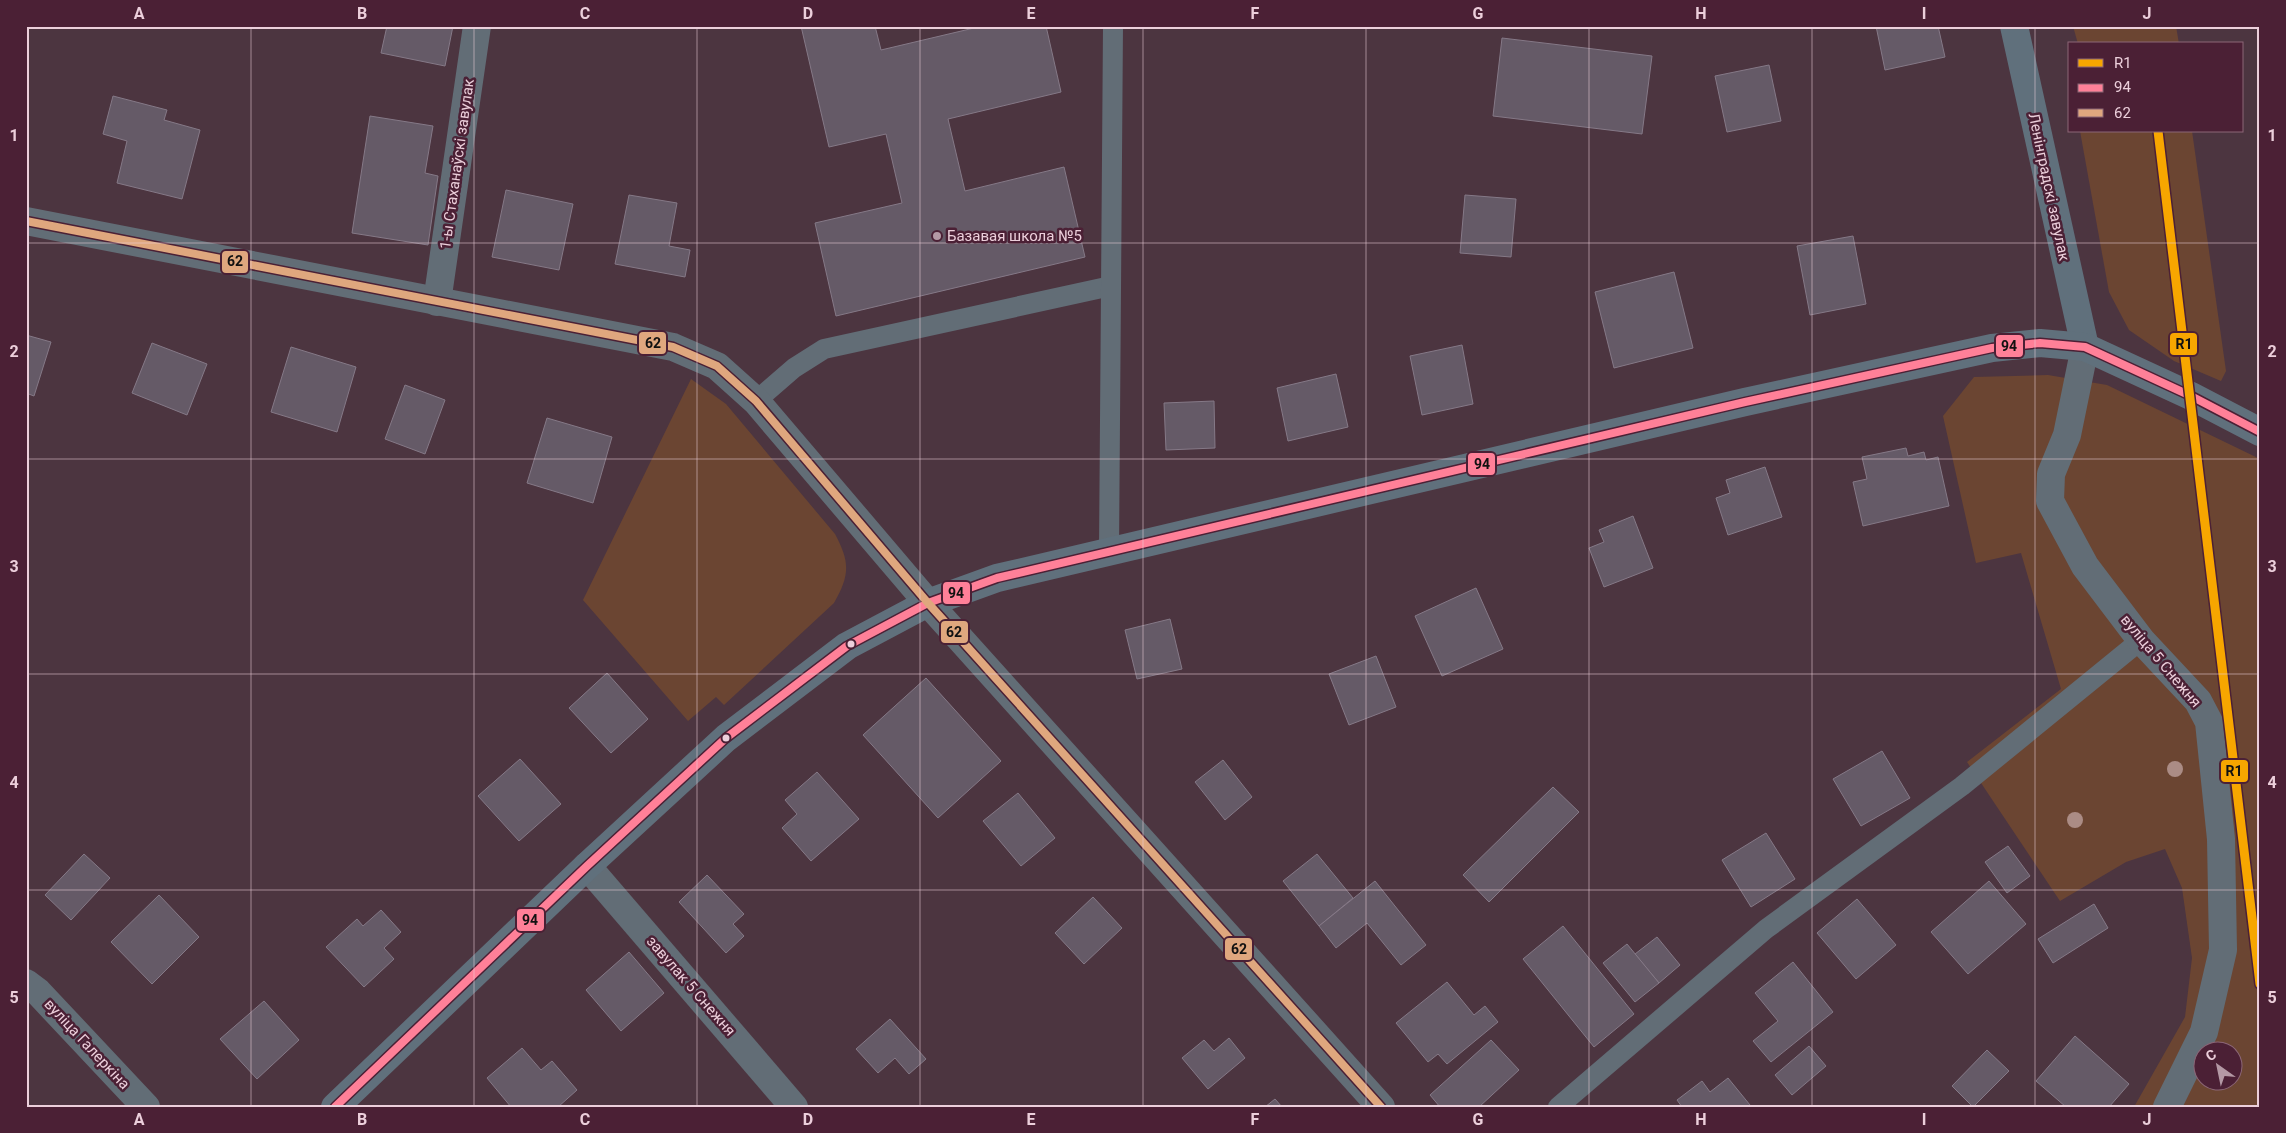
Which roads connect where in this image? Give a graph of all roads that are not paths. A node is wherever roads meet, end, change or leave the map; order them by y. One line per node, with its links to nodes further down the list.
1 (477, 26): 6 (street, 1-ы Стаханаўскі завулак)
2 (1113, 26): 5 (lane)
3 (2014, 26): 7 (street, Ленінградскі завулак)
4 (26, 222): 6 (street)
5 (1112, 286): 8 (lane); 10 (lane)
6 (437, 302): 8 (street)
7 (2085, 347): 9 (street); 10 (street); 12 (street, вуліца 5 Снежня)
8 (756, 401): 11 (street)
9 (2260, 432)
10 (1109, 552): 11 (street)
11 (928, 603): 13 (street); 18 (street)
12 (2141, 640): 19 (lane); 20 (street, вуліца 5 Снежня)
13 (587, 866): 16 (street); 17 (street, завулак 5 Снежня)
14 (26, 983): 15 (street, вуліца Галеркіна)
15 (146, 1107)
16 (335, 1107)
17 (794, 1107)
18 (1381, 1107)
19 (1558, 1107)
20 (2166, 1107)

